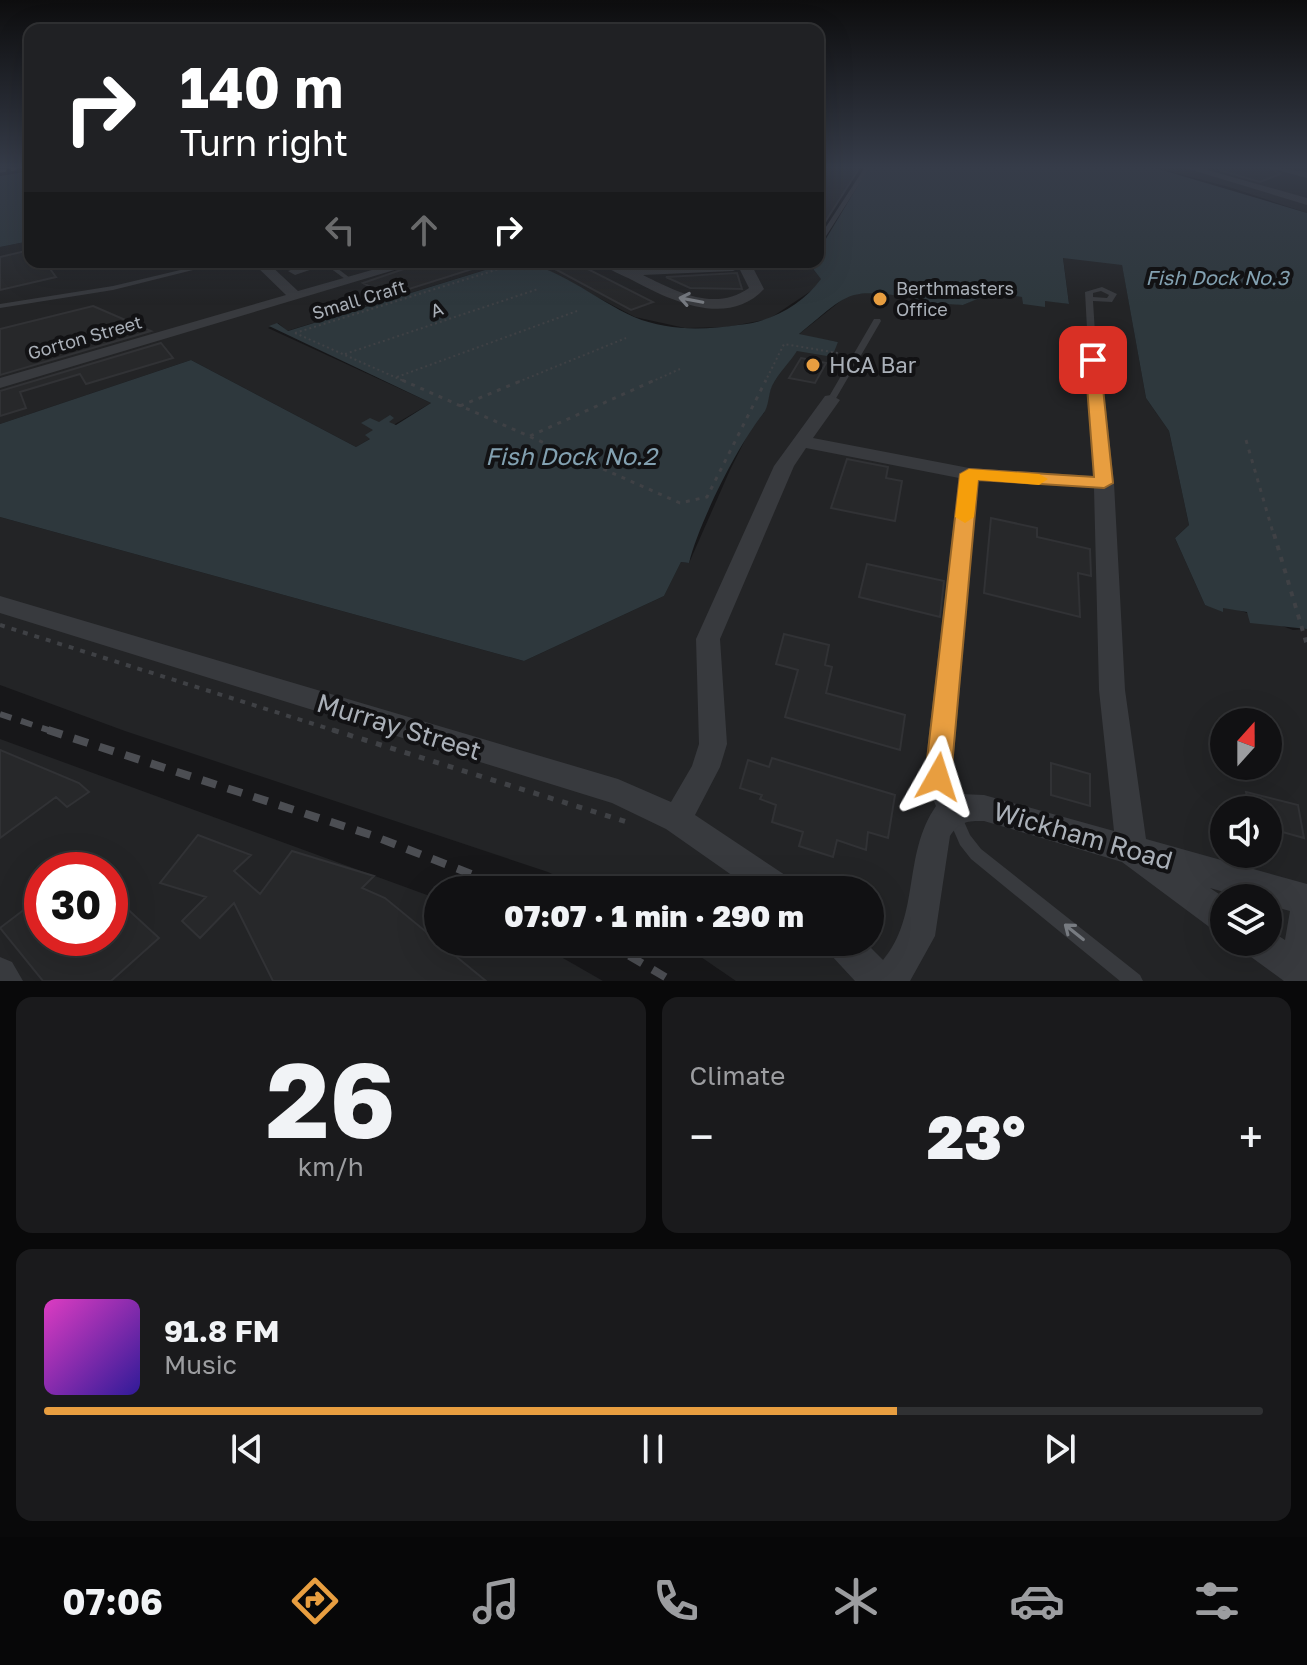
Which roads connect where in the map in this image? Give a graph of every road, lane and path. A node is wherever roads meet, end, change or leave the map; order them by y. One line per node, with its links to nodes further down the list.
1 (838, 213): 2 (lane)
2 (824, 235)
3 (197, 268): 18 (lane)
4 (265, 268): 16 (street)
5 (305, 268): 12 (street)
6 (334, 268): 14 (lane)
7 (394, 268): 14 (street, Gorton Street)
8 (502, 268): 23 (path, Small Craft)
9 (620, 268): 13 (street)
10 (655, 268): 13 (street)
11 (741, 268): 13 (street, one-way to 13)
12 (295, 271)
13 (628, 272)
14 (351, 281): 16 (street, Gorton Street)
15 (538, 289): 23 (path, A)
16 (296, 297): 27 (street, Gorton Street)
17 (1090, 299): 24 (lane)
18 (0, 306)
19 (577, 311): 26 (path)
20 (877, 321): 28 (lane)
21 (626, 338): 29 (path)
22 (838, 353): 30 (path)
23 (344, 355): 26 (path)
24 (1093, 365): 34 (street)
25 (680, 369): 30 (path)
26 (396, 377): 29 (path)
27 (0, 383)
28 (831, 400): 32 (street)
29 (460, 406): 30 (path)
30 (529, 436)
31 (1246, 440): 37 (path)
32 (801, 441): 33 (street); 39 (street)
33 (969, 474): 34 (street); 38 (street)
34 (1104, 483): 41 (street)
35 (0, 604): 39 (street, Murray Street)
36 (0, 625): 40 (path)
37 (1307, 645)
38 (952, 809): 41 (street, Wickham Road); 51 (street); 52 (lane, one-way to 38)
39 (677, 819): 42 (street, Murray Street)
40 (634, 824)
41 (1132, 851): 43 (street, Wickham Road); 44 (street)
42 (760, 876)
43 (1307, 903): 47 (street)
44 (1210, 907)
45 (855, 956): 50 (street)
46 (1278, 956): 47 (street)
47 (1302, 973)
48 (0, 974): 49 (street)
49 (6, 981)
50 (879, 981)
51 (887, 981)
52 (1134, 981)

